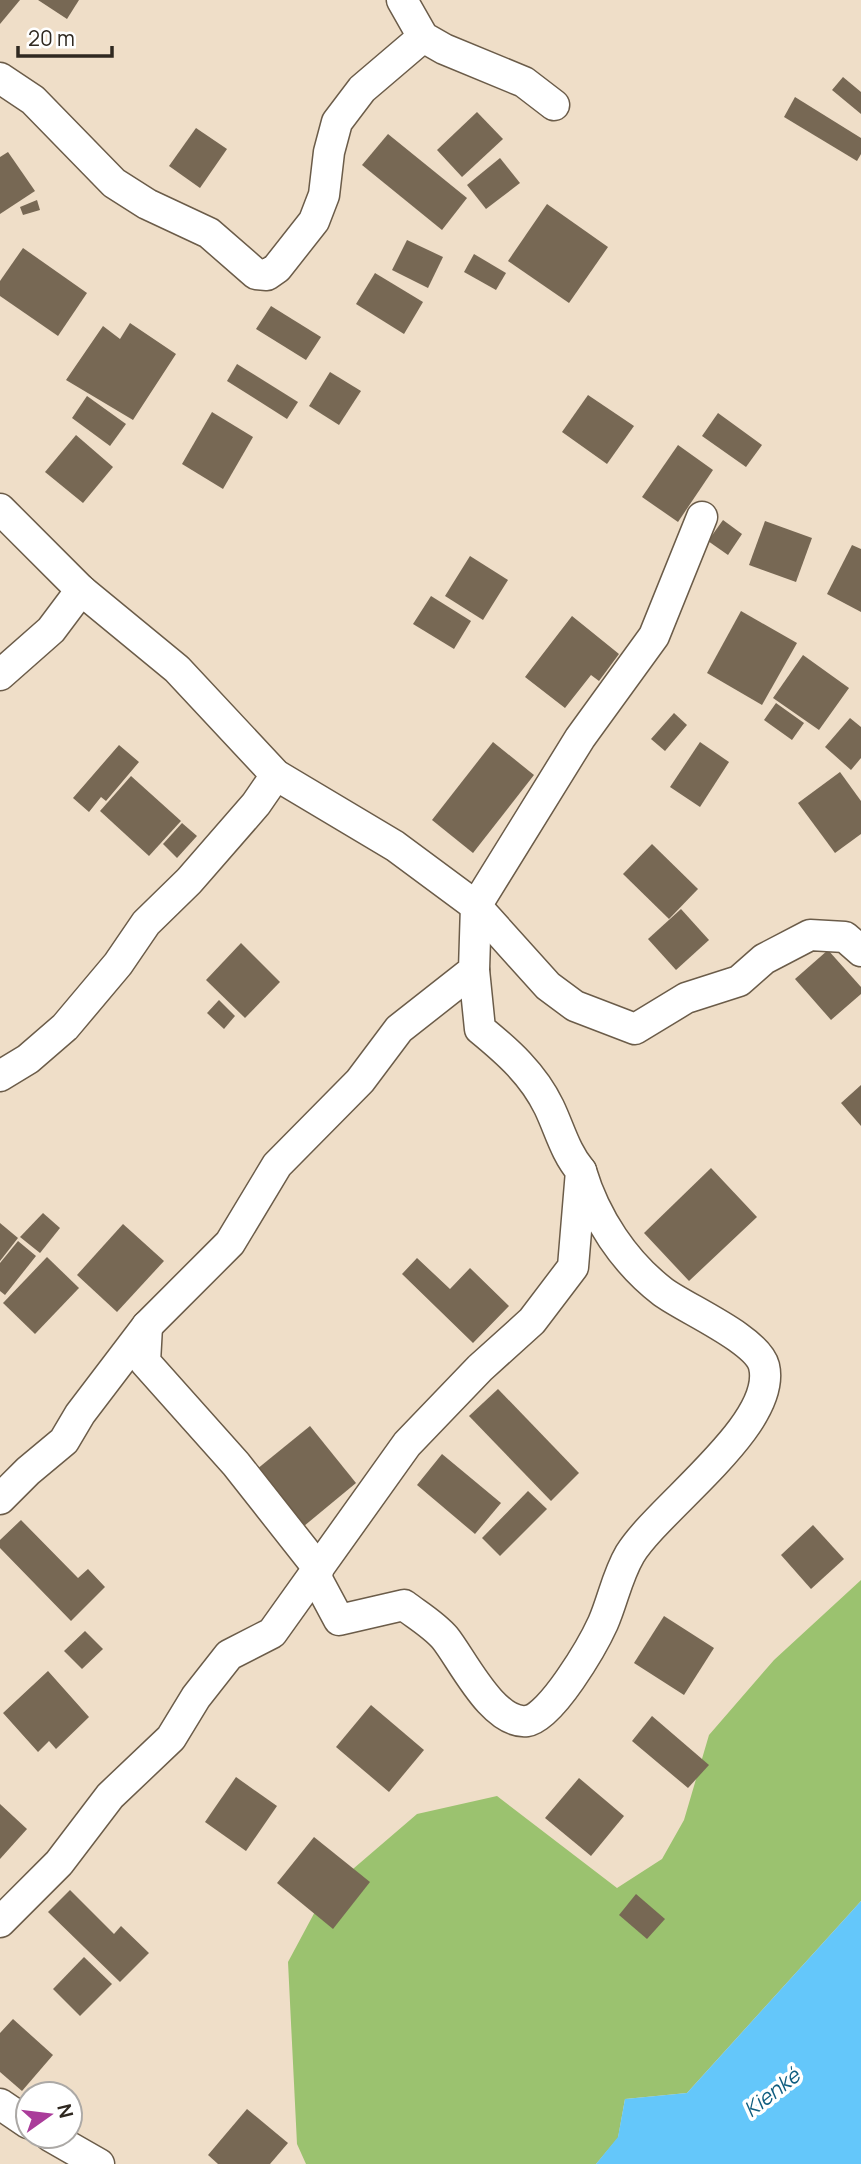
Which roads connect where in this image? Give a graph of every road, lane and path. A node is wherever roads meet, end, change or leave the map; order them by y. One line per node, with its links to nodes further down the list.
1 (402, 0): 2 (street)
2 (423, 37): 3 (street); 4 (street)
3 (0, 78)
4 (554, 105)
5 (0, 509): 7 (street)
6 (702, 517): 10 (street)
7 (81, 590): 8 (street); 9 (street)
8 (0, 675)
9 (276, 775): 10 (street); 13 (street)
10 (476, 906): 11 (street); 12 (street)
11 (861, 951)
12 (474, 971): 14 (street); 15 (street)
13 (0, 1076)
14 (581, 1171): 17 (street); 17 (street)
15 (147, 1325): 16 (street); 17 (street)
16 (0, 1499)
17 (318, 1568): 18 (street)
18 (0, 1922)
19 (74, 2150): 20 (street)
20 (99, 2164)

